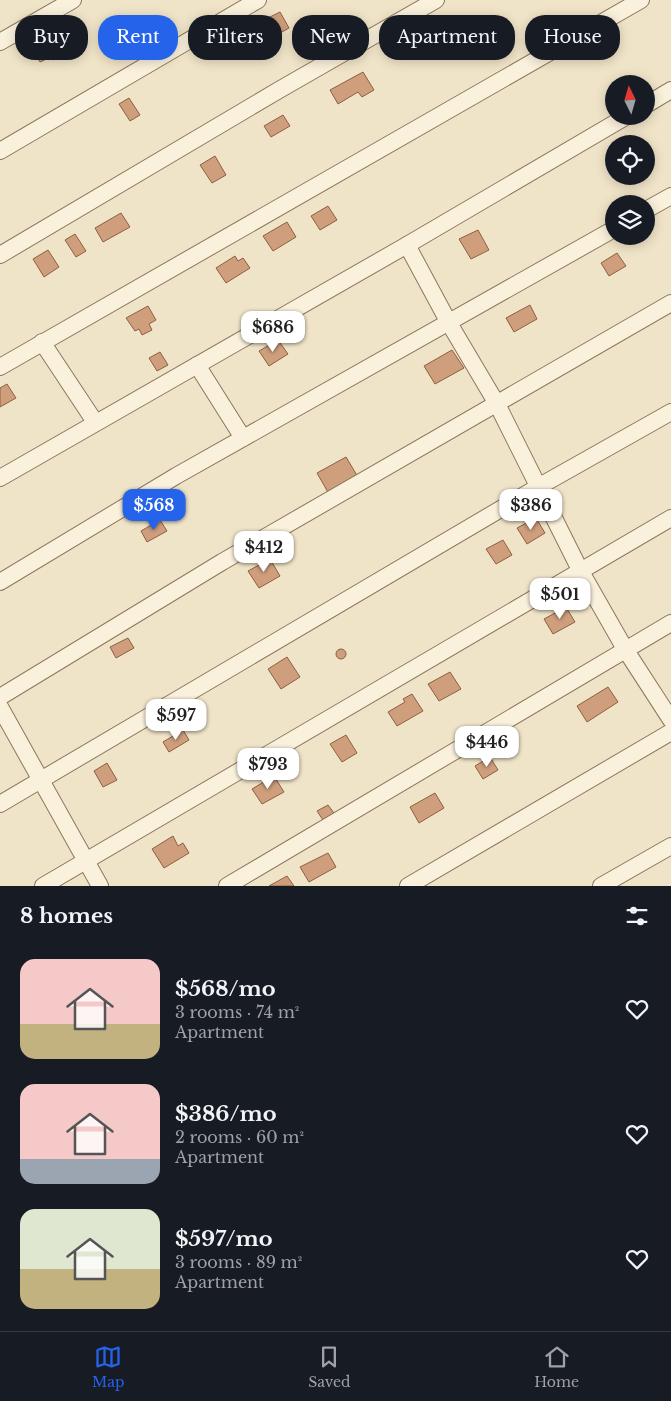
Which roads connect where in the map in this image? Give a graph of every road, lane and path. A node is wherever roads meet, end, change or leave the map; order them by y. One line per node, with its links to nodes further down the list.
1 (73, 0): 5 (street)
2 (258, 0): 9 (street)
3 (436, 0): 14 (street)
4 (641, 0): 17 (street)
5 (0, 42)
6 (671, 90): 7 (street)
7 (655, 100)
8 (612, 125): 13 (street)
9 (0, 151)
10 (671, 196): 11 (street)
11 (655, 205)
12 (605, 234): 16 (street)
13 (407, 245): 16 (street); 18 (street)
14 (0, 255)
15 (671, 303): 20 (street)
16 (450, 323): 20 (street); 23 (street)
17 (42, 342): 19 (street); 22 (street)
18 (197, 365): 22 (street); 23 (street)
19 (0, 367)
20 (497, 404): 25 (street); 31 (street)
21 (671, 412): 25 (street)
22 (95, 422): 24 (street)
23 (243, 438): 28 (street)
24 (0, 478)
25 (538, 487): 27 (street); 35 (street)
26 (671, 518): 27 (street)
27 (580, 570): 30 (street); 38 (street)
28 (0, 582)
29 (671, 623): 30 (street)
30 (625, 649): 33 (street); 41 (street)
31 (0, 697)
32 (0, 706): 35 (street)
33 (671, 720)
34 (671, 732): 42 (street)
35 (41, 779): 36 (street); 38 (street)
36 (0, 804)
37 (671, 846): 43 (street)
38 (86, 860): 39 (street); 40 (street)
39 (43, 886)
40 (100, 886)
41 (227, 886)
42 (408, 886)
43 (601, 886)

